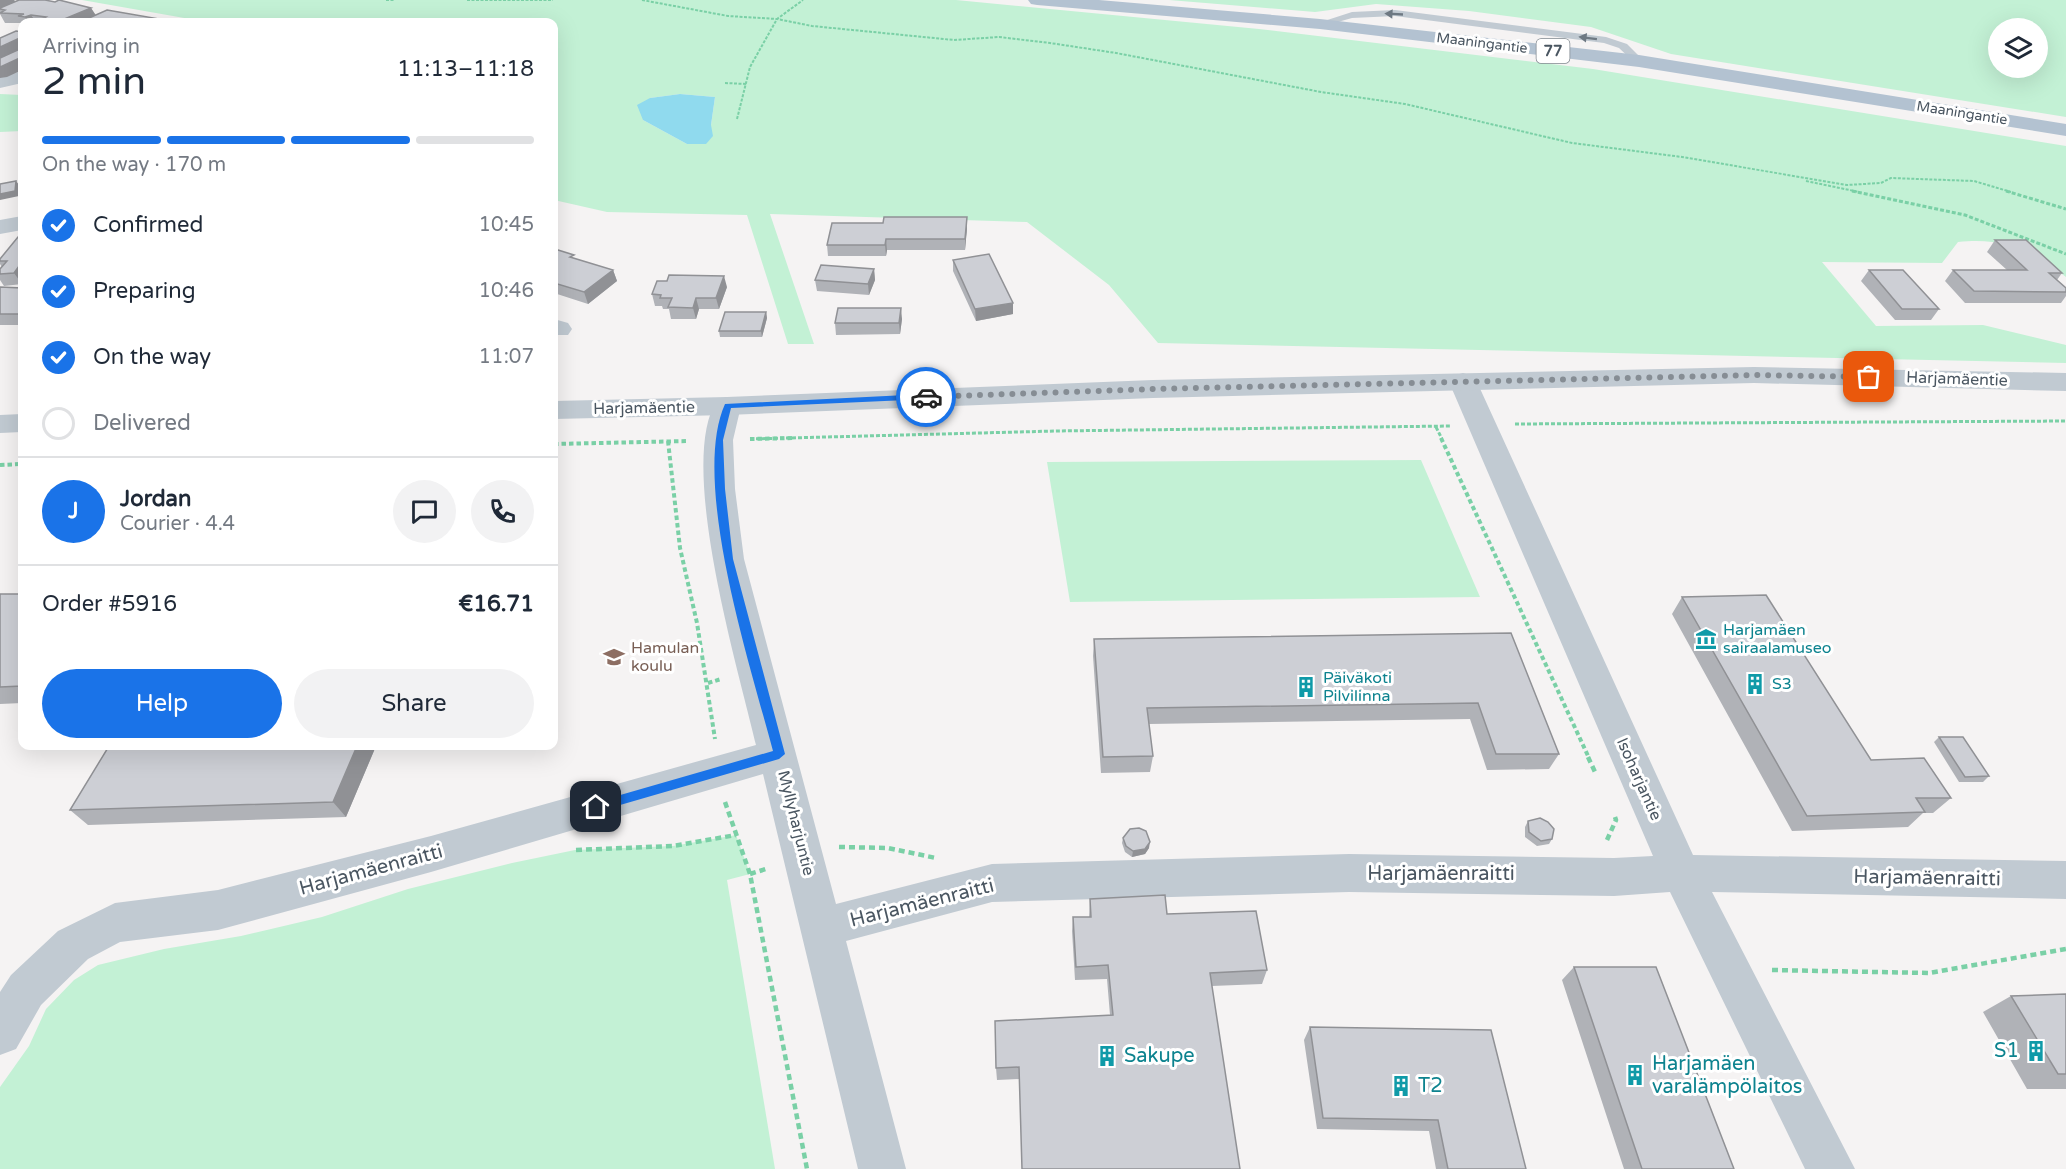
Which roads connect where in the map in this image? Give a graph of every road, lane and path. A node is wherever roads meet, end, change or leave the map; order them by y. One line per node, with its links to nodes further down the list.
1 (386, 0): 2 (path)
2 (394, 0)
3 (467, 0): 4 (path)
4 (554, 0)
5 (642, 0): 8 (path)
6 (803, 0): 8 (path)
7 (1037, 0): 14 (main road, Maaningantie / 77)
8 (777, 19): 12 (path); 15 (path)
9 (18, 78): 10 (street)
10 (0, 82)
11 (725, 82): 12 (path)
12 (746, 84): 13 (path)
13 (737, 118)
14 (2066, 130)
15 (1767, 172): 16 (path); 19 (path)
16 (2066, 209)
17 (18, 224): 18 (street)
18 (0, 227)
19 (2066, 254)
20 (1462, 382): 21 (street, Harjamäentie); 25 (street, Harjamäentie); 27 (street, Isoharjantie)
21 (2066, 382)
22 (558, 410): 25 (street, Harjamäentie)
23 (2066, 422): 27 (path)
24 (18, 423): 26 (street)
25 (723, 423): 28 (path); 29 (path); 33 (street, Myllyharjuntie)
26 (0, 424)
27 (1481, 424): 28 (path); 38 (street, Isoharjantie)
28 (1436, 427): 35 (path)
29 (668, 441): 30 (path); 34 (path)
30 (558, 444)
31 (18, 464): 32 (path)
32 (0, 465)
33 (779, 754): 34 (street, Harjamäenraitti); 37 (street, Myllyharjuntie)
34 (716, 773): 39 (path); 46 (street, Harjamäenraitti)
35 (1596, 776)
36 (1611, 809): 40 (path)
37 (805, 857): 39 (path); 42 (path); 43 (street, Myllyharjuntie)
38 (1681, 873): 40 (street, Harjamäenraitti); 41 (street, Harjamäenraitti); 45 (street, Isoharjantie)
39 (750, 874): 47 (path)
40 (1614, 877): 42 (street, Harjamäenraitti)
41 (2066, 880)
42 (992, 883): 43 (street, Harjamäenraitti)
43 (822, 927): 48 (street, Myllyharjuntie)
44 (2066, 949): 45 (path)
45 (1729, 970): 49 (street, Isoharjantie)
46 (0, 1033)
47 (807, 1169)
48 (882, 1169)
49 (1831, 1169)

